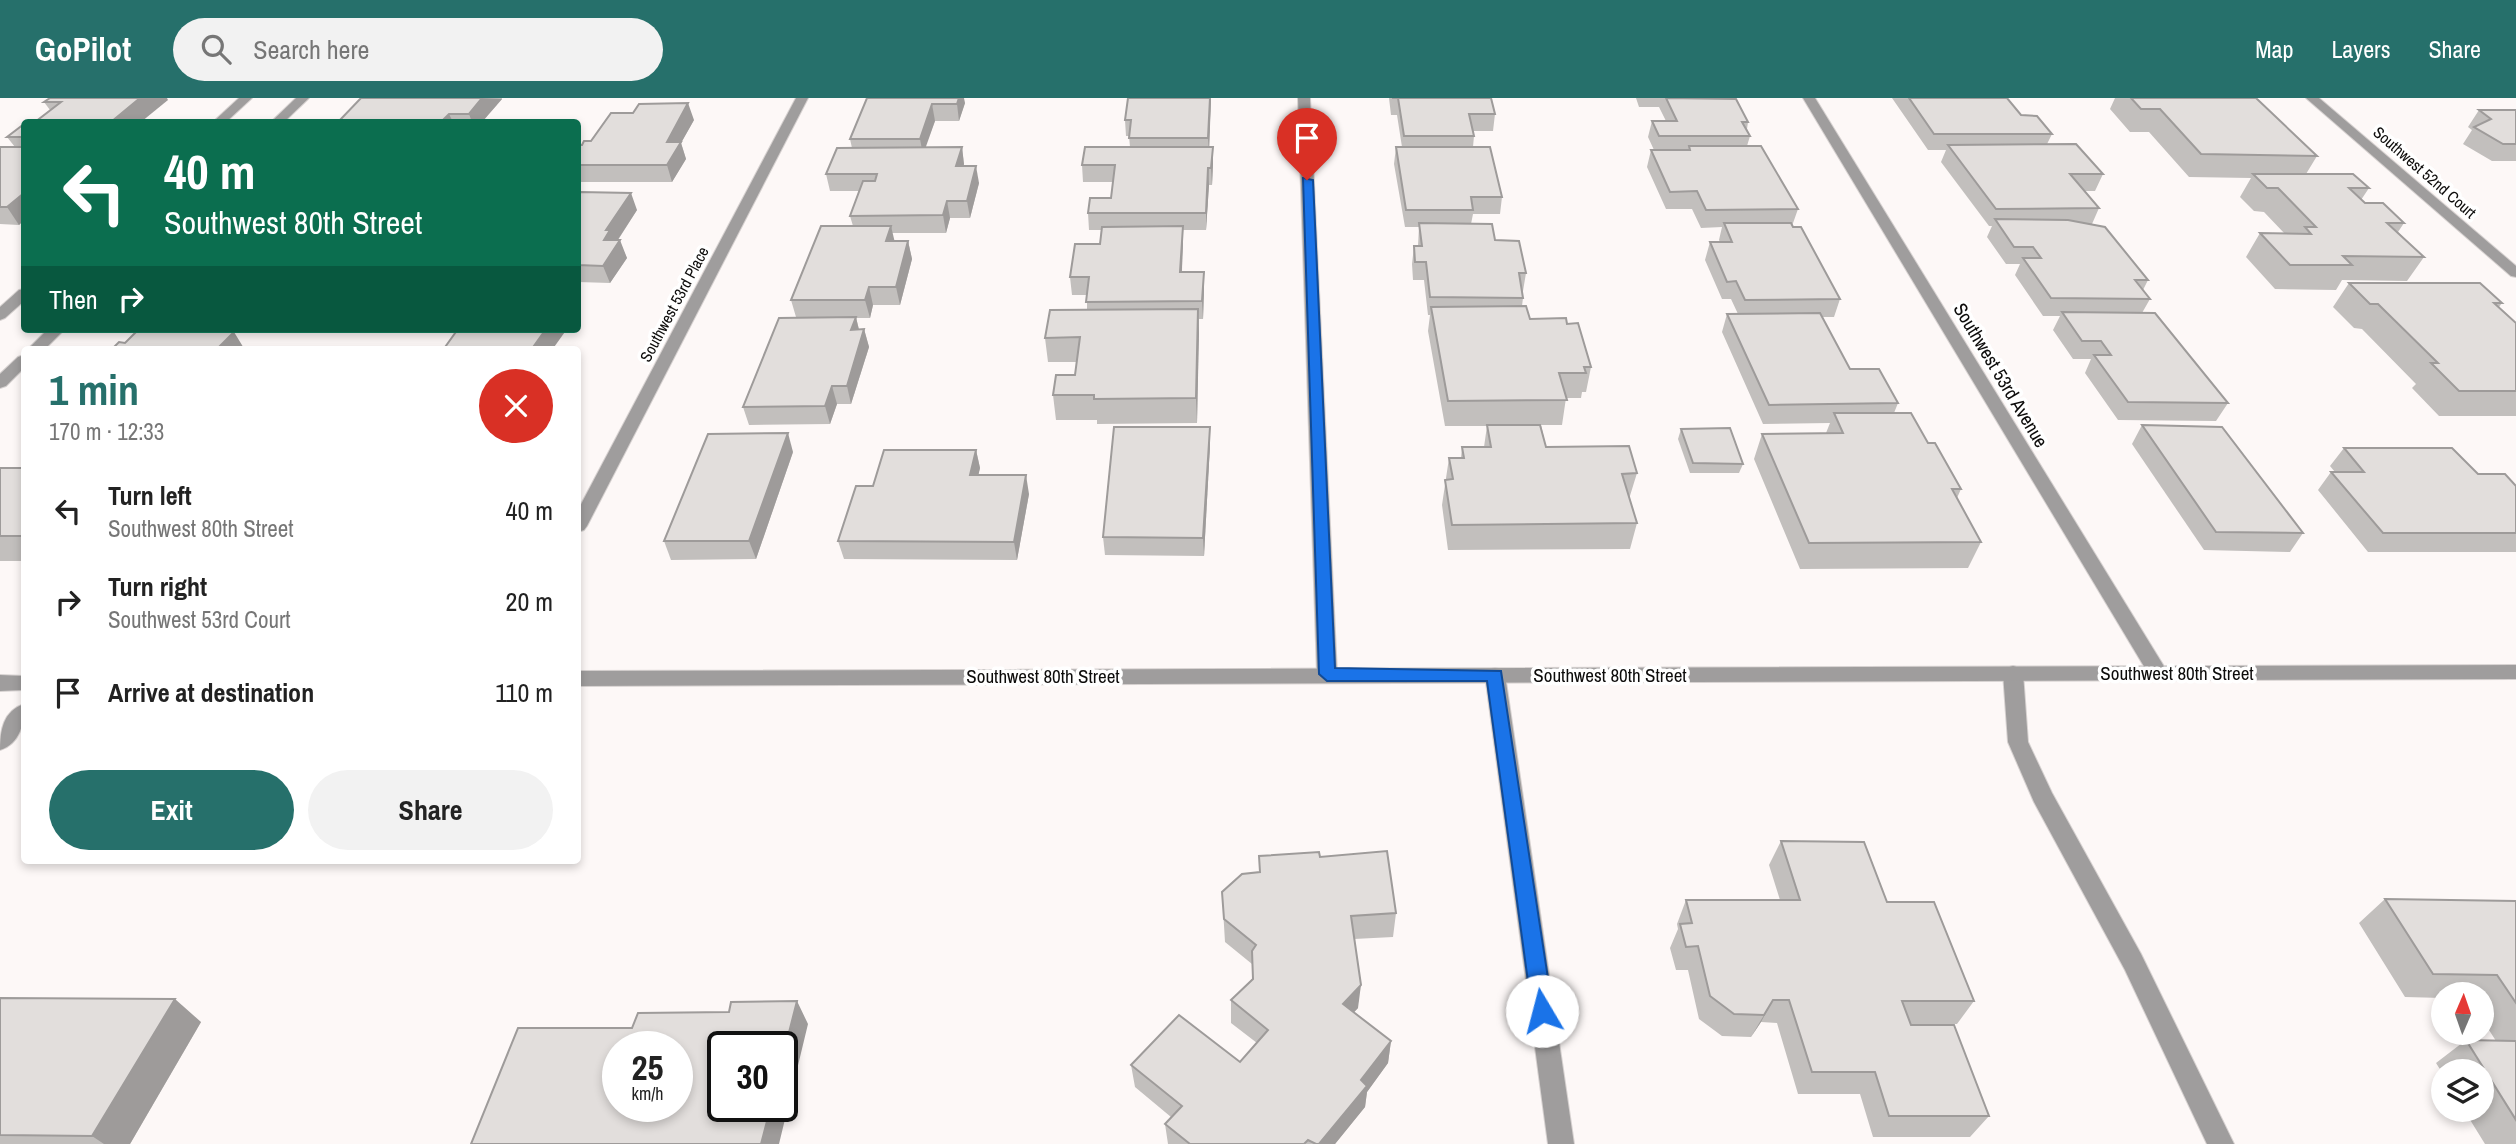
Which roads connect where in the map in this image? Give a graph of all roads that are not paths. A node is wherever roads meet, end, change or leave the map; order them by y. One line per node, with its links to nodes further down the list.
1 (246, 98): 7 (street)
2 (303, 98): 8 (street)
3 (802, 98): 16 (street, Southwest 53rd Place)
4 (1304, 98): 20 (street)
5 (1809, 98): 19 (street, Southwest 53rd Avenue)
6 (2312, 98): 9 (street, Southwest 52nd Court)
7 (222, 119)
8 (280, 119)
9 (2516, 273)
10 (21, 296): 11 (street)
11 (0, 315)
12 (53, 333): 13 (street)
13 (39, 346)
14 (21, 363): 15 (street)
15 (0, 383)
16 (581, 520)
17 (2516, 672): 19 (street, Southwest 80th Street)
18 (2013, 673): 19 (street, Southwest 80th Street); 21 (street, Southwest 80th Street); 28 (street)
19 (2158, 673)
20 (1327, 674): 21 (street, Southwest 80th Street); 22 (street, Southwest 80th Street)
21 (1495, 675): 27 (street)
22 (581, 679)
23 (0, 683): 24 (street)
24 (21, 683)
25 (21, 716): 26 (street)
26 (0, 742)
27 (1561, 1144)
28 (2221, 1144)

